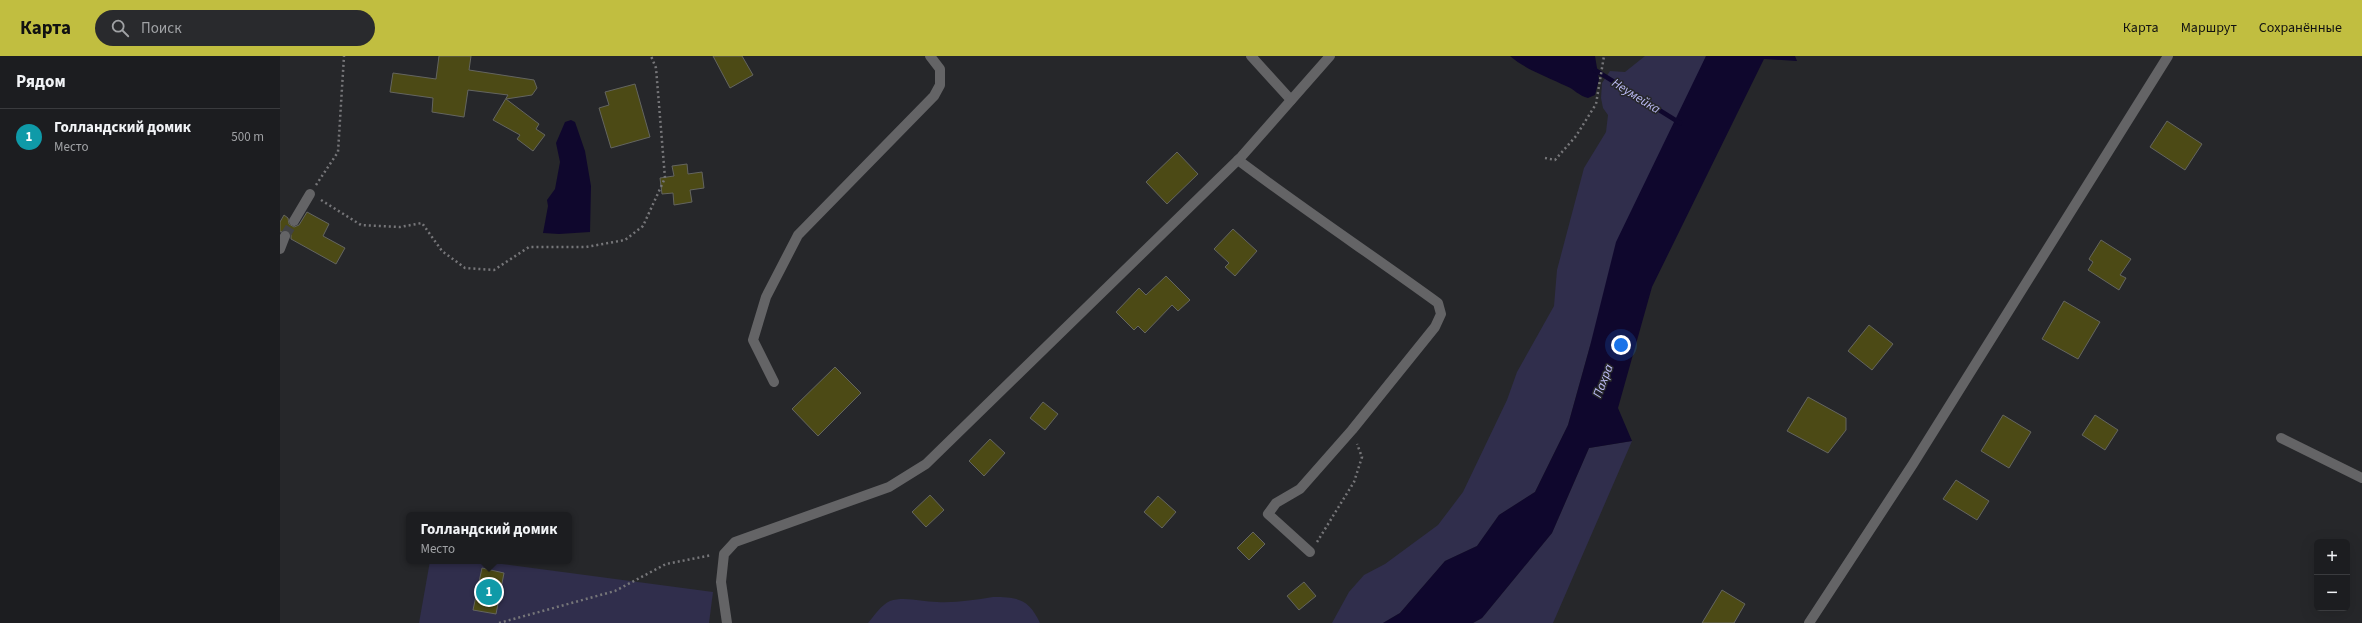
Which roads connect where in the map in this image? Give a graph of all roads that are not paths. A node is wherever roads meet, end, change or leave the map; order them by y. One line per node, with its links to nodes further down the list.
1 (930, 56): 11 (street)
2 (1251, 56): 5 (street)
3 (1330, 56): 5 (street)
4 (2168, 56): 16 (street)
5 (1291, 100): 6 (street)
6 (1238, 160): 14 (street); 15 (street)
7 (310, 194): 8 (street)
8 (294, 220)
9 (285, 236): 10 (street)
10 (280, 249)
11 (774, 382)
12 (2281, 438): 13 (street)
13 (2362, 478)
14 (1310, 552)
15 (727, 623)
16 (1809, 623)

